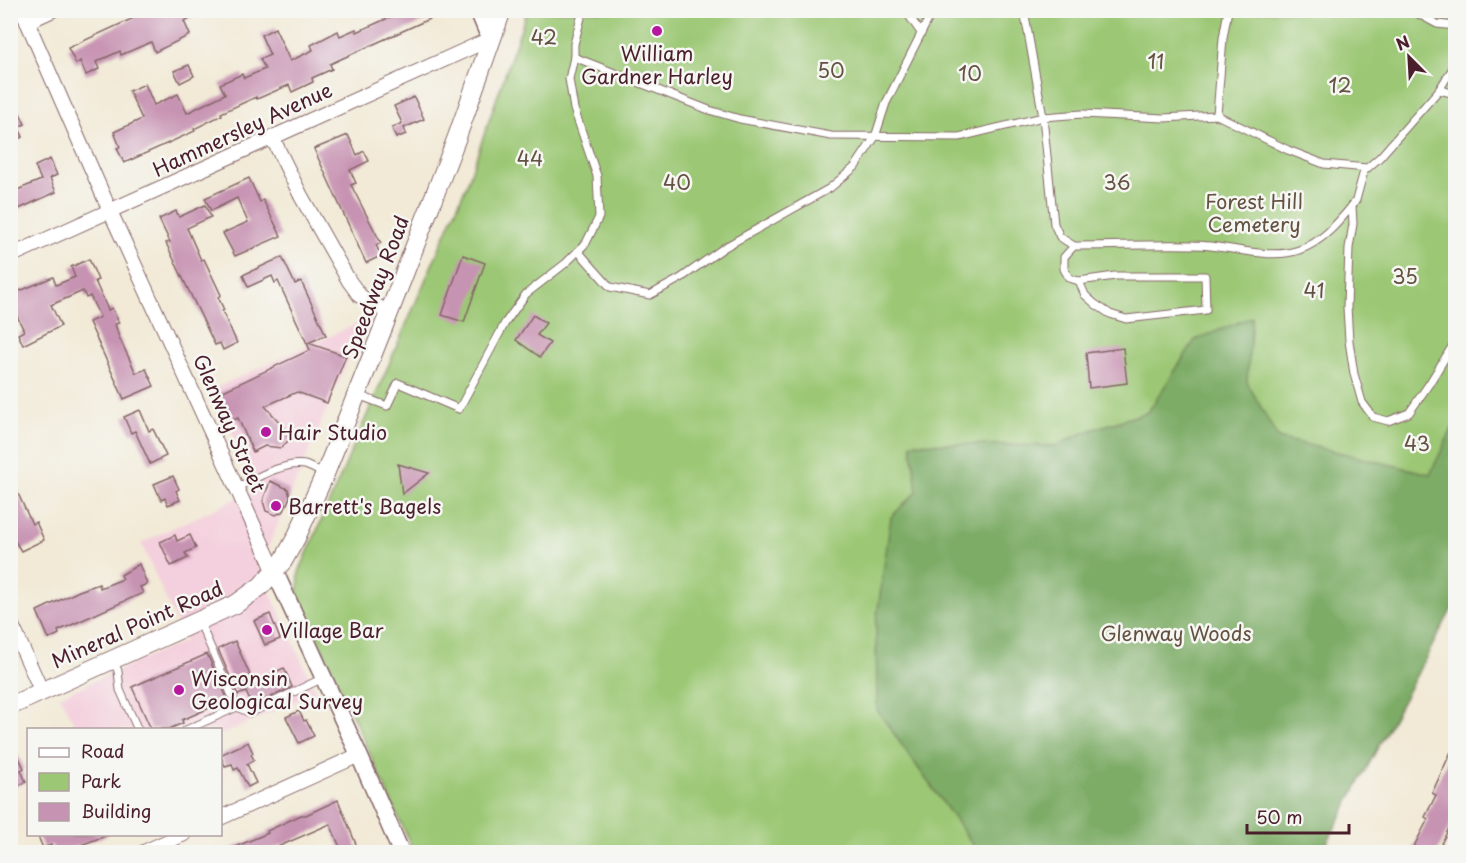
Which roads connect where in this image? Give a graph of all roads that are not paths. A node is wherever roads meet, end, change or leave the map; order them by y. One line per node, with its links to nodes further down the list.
1 (53, 10): 10 (street)
2 (478, 10): 13 (street)
3 (502, 10): 13 (main road, Speedway Road)
4 (583, 10): 14 (lane)
5 (905, 10): 12 (lane)
6 (933, 10): 12 (lane)
7 (1024, 10): 19 (lane)
8 (1227, 10): 18 (lane)
9 (1411, 10): 11 (lane)
10 (24, 16): 24 (street, Glenway Street)
11 (1455, 26)
12 (921, 33): 21 (lane)
13 (490, 39): 20 (street, Hammersley Avenue); 29 (main road, Speedway Road)
14 (574, 57): 21 (lane); 26 (lane)
15 (1455, 63): 16 (lane)
16 (1439, 90): 17 (lane); 22 (lane)
17 (1455, 94)
18 (1217, 115): 19 (lane); 22 (lane)
19 (1043, 117): 21 (lane); 25 (lane)
20 (272, 137): 24 (street, Hammersley Avenue); 29 (street)
21 (875, 137): 26 (lane)
22 (1367, 168): 23 (lane)
23 (1352, 206): 25 (lane); 30 (lane)
24 (111, 211): 27 (street, Hammersley Avenue); 33 (street, Glenway Street)
25 (1074, 246): 28 (lane)
26 (578, 251): 31 (lane)
27 (10, 256)
28 (1079, 281): 28 (lane)
29 (389, 313): 31 (main road, Speedway Road)
30 (1455, 340)
31 (358, 395): 32 (main road, Speedway Road)
32 (325, 474): 33 (lane); 34 (main road, Speedway Road)
33 (236, 488): 34 (street, Glenway Street)
34 (275, 572): 36 (main road, Mineral Point Road); 38 (street, Glenway Street)
35 (10, 621): 39 (street)
36 (198, 621): 37 (main road, Mineral Point Road); 41 (lane)
37 (113, 659): 39 (main road, Mineral Point Road); 42 (lane)
38 (323, 678): 41 (lane); 44 (street, Glenway Street)
39 (42, 692): 40 (main road, Mineral Point Road)
40 (10, 706)
41 (237, 707): 43 (lane)
42 (138, 728)
43 (188, 728)
44 (359, 755): 45 (street); 48 (street, Glenway Street)
45 (222, 817)
46 (180, 836): 47 (street)
47 (144, 852)
48 (400, 852)

